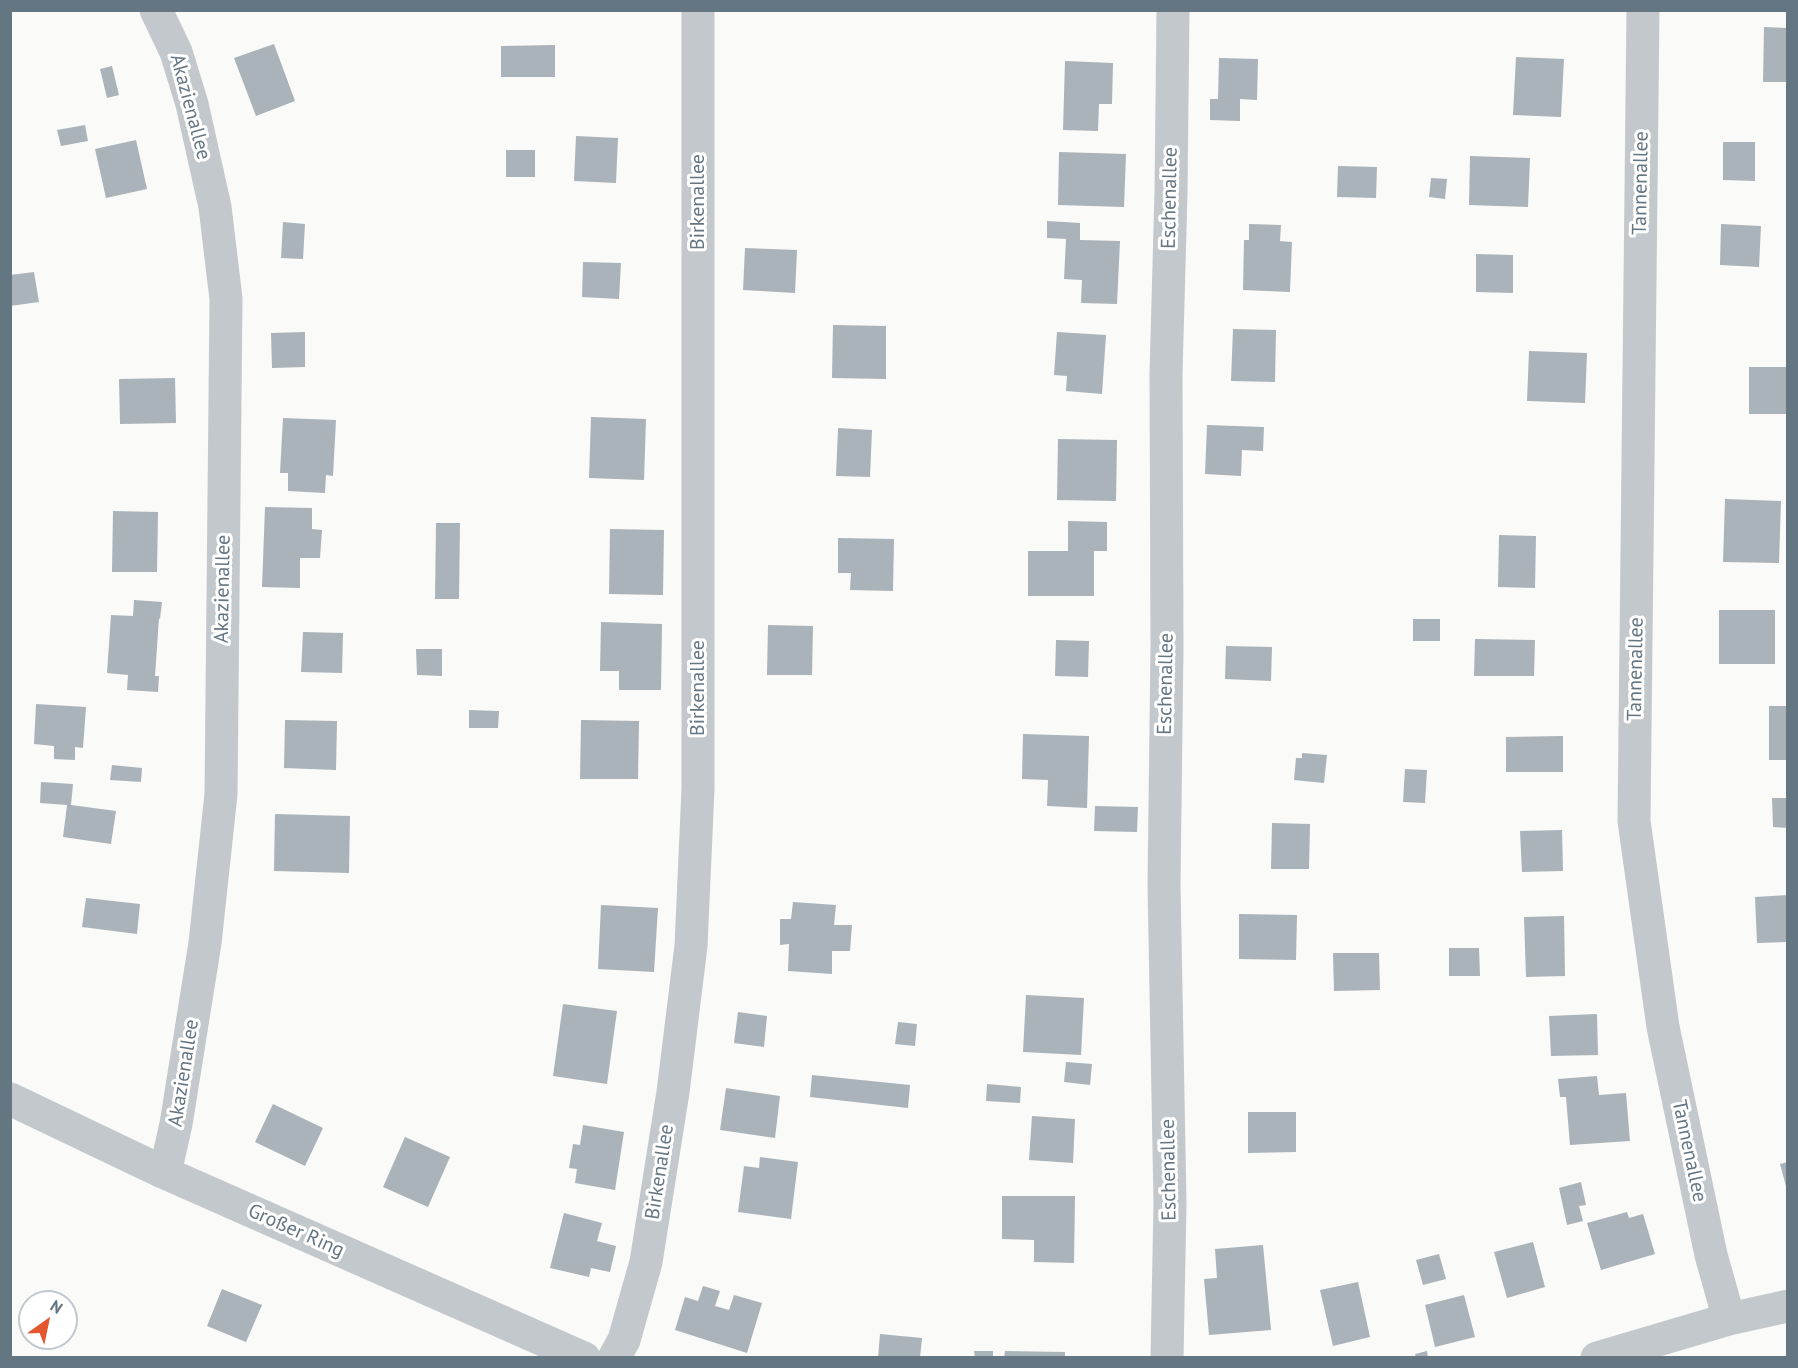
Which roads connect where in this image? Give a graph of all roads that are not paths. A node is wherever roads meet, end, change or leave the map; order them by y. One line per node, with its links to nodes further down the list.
1 (156, 10): 6 (street, Akazienallee)
2 (698, 10): 10 (street, Birkenallee)
3 (1173, 10): 11 (street, Eschenallee)
4 (1643, 10): 8 (street, Tannenallee)
5 (10, 1099): 6 (street, Großer Ring)
6 (165, 1173): 9 (street, Großer Ring)
7 (1788, 1306): 8 (street)
8 (1729, 1319): 12 (street)
9 (584, 1358)
10 (615, 1358)
11 (1167, 1358)
12 (1597, 1358)

